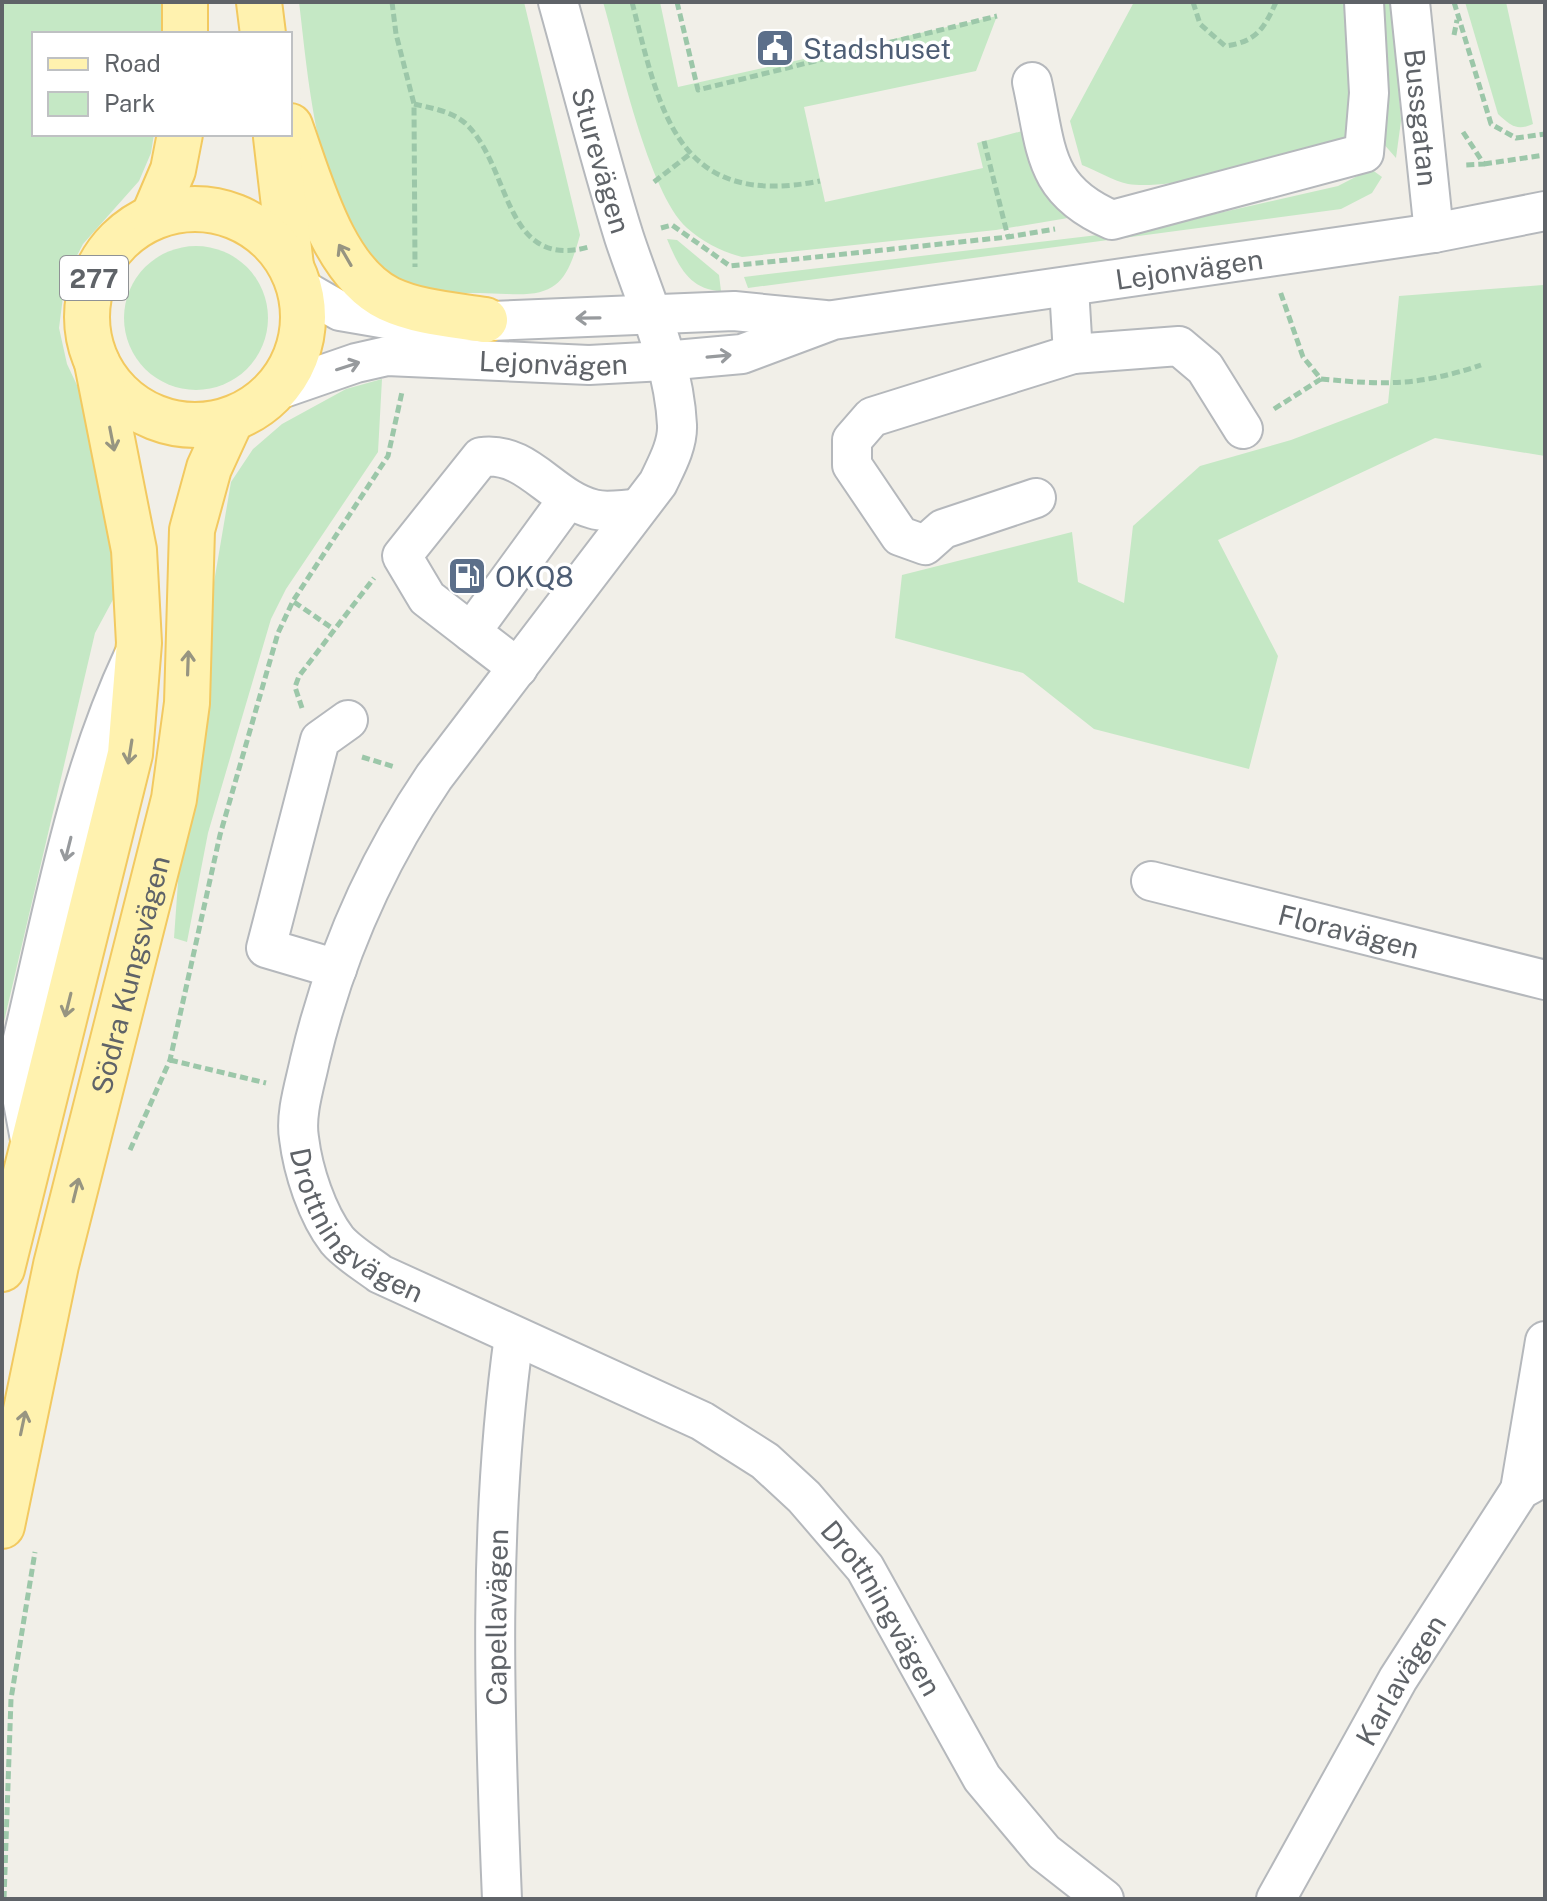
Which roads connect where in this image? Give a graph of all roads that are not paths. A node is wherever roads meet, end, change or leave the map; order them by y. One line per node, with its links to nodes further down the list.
1 (185, 2): 6 (main road)
2 (259, 2): 7 (main road)
3 (558, 2): 17 (street, Sturevägen)
4 (1364, 2): 8 (street)
5 (1410, 2): 14 (street, Bussgatan)
6 (185, 32)
7 (263, 32)
8 (1032, 82)
9 (292, 131): 18 (main road, one-way to 9)
10 (180, 136): 13 (main road)
11 (275, 136): 15 (main road, Södra Kungsvägen / 277)
12 (1545, 211): 14 (street, Lejonvägen)
13 (153, 217): 15 (main road, Södra Kungsvägen / 277); 22 (main road, Södra Kungsvägen / 277)
14 (1434, 233): 16 (street, Lejonvägen)
15 (295, 277): 18 (street, Lejonvägen); 23 (main road, Södra Kungsvägen / 277)
16 (1069, 288): 19 (street, Lejonvägen); 20 (street)
17 (652, 316): 18 (street, Lejonvägen, one-way to 18); 19 (street, Lejonvägen); 21 (street, Drottningvägen)
18 (485, 320)
19 (833, 320): 21 (street, Lejonvägen, one-way to 19)
20 (1073, 354): 25 (street); 26 (street)
21 (664, 361): 23 (street, Lejonvägen, one-way to 21); 28 (street, Drottningvägen)
22 (97, 363): 24 (main road, Södra Kungsvägen / 277); 35 (main road, Södra Kungsvägen, one-way to 35)
23 (275, 391): 24 (main road, Södra Kungsvägen / 277)
24 (231, 420): 39 (main road, Södra Kungsvägen, one-way to 24)
25 (1243, 429)
26 (1036, 498)
27 (568, 499): 28 (street); 29 (street); 29 (street)
28 (637, 509): 30 (street, Drottningvägen)
29 (471, 632): 30 (street)
30 (518, 668): 33 (street, Drottningvägen)
31 (334, 730): 33 (street)
32 (1151, 881): 34 (street, Floravägen)
33 (337, 969): 36 (street, Drottningvägen)
34 (1545, 980)
35 (2, 1269)
36 (514, 1336): 40 (street, Capellavägen); 41 (street, Drottningvägen)
37 (1545, 1341): 38 (street)
38 (1533, 1483): 42 (street, Karlavägen)
39 (19, 1534)
40 (502, 1899)
41 (1104, 1899)
42 (1276, 1899)

